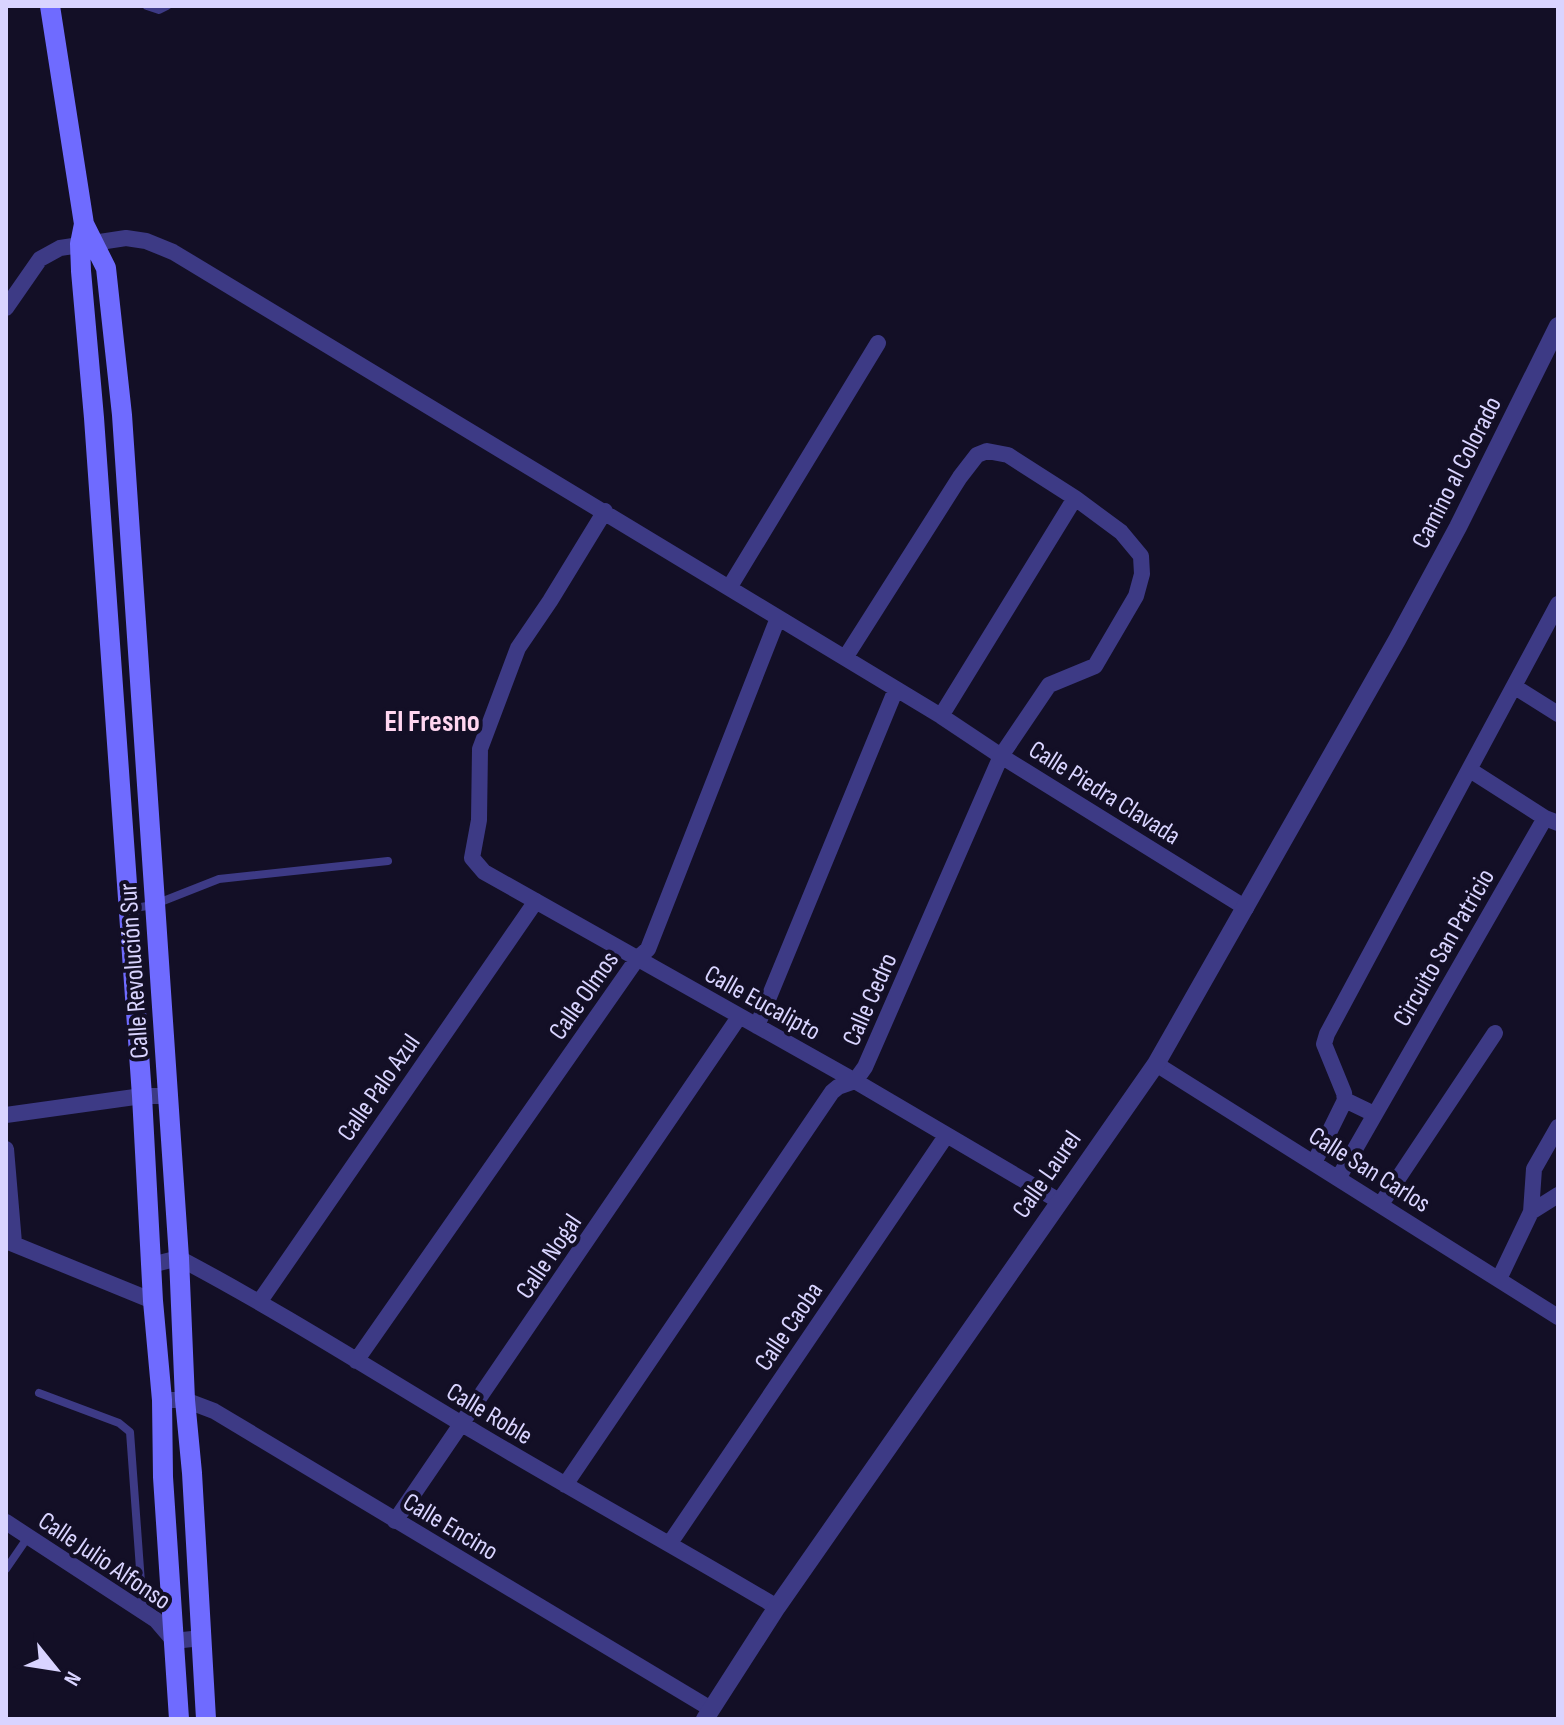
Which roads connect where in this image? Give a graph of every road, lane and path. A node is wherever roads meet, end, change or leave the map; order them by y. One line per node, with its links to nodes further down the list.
1 (50, 6): 4 (main road, Calle Revolución Sur)
2 (147, 6): 3 (lane)
3 (167, 6)
4 (85, 229): 5 (street); 8 (main road, Calle Revolución Sur); 9 (main road, Calle Revolución Sur); 11 (street, Calle Piedra Clavada)
5 (6, 308)
6 (1558, 326): 17 (street, Camino al Colorado)
7 (878, 343): 12 (street)
8 (122, 415): 9 (main road); 13 (main road, Calle Revolución Sur)
9 (94, 418): 14 (main road, Calle Revolución Sur)
10 (1075, 498): 18 (street); 22 (street); 23 (street, Calle Cedro)
11 (605, 511): 12 (street, Calle Piedra Clavada); 27 (street, Calle Eucalipto)
12 (729, 588): 16 (street, Calle Piedra Clavada)
13 (133, 593): 14 (main road); 28 (main road, Calle Revolución Sur)
14 (107, 595): 30 (main road, Calle Revolución Sur)
15 (1558, 604): 19 (street)
16 (778, 618): 18 (street, Calle Piedra Clavada); 31 (street, Calle Olmos)
17 (1397, 640): 29 (street, Calle Laurel)
18 (845, 658): 20 (street, Calle Piedra Clavada)
19 (1515, 687): 21 (street); 24 (street)
20 (896, 689): 22 (street, Calle Piedra Clavada); 33 (street)
21 (1558, 714)
22 (941, 716): 23 (street, Calle Piedra Clavada)
23 (1001, 756): 29 (street, Calle Piedra Clavada); 36 (street, Calle Cedro)
24 (1470, 770): 25 (street, Circuito San Patricio); 39 (street)
25 (1551, 820): 40 (street, Circuito San Patricio)
26 (388, 861): 28 (lane)
27 (536, 901): 31 (street, Calle Eucalipto); 56 (street, Calle Palo Azul)
28 (153, 905): 30 (lane); 38 (main road, Calle Revolución Sur)
29 (1246, 908): 35 (street, Calle Laurel)
30 (128, 909): 37 (main road, Calle Revolución Sur)
31 (637, 959): 32 (street, Calle Eucalipto); 58 (street, Calle Olmos)
32 (739, 1017): 33 (street, Calle Eucalipto); 62 (street, Calle Nogal)
33 (757, 1026): 36 (street, Calle Eucalipto)
34 (1495, 1033): 49 (street)
35 (1156, 1064): 45 (street, Calle San Carlos); 48 (street, Calle Laurel)
36 (855, 1081): 43 (street, Calle Eucalipto); 65 (street, Calle Cedro)
37 (142, 1096): 38 (street); 41 (street); 53 (main road, Calle Revolución Sur)
38 (168, 1096): 52 (main road, Calle Revolución Sur)
39 (1345, 1100): 40 (street); 45 (street)
40 (1374, 1114): 46 (street, Circuito San Patricio)
41 (6, 1115)
42 (1558, 1127): 50 (street)
43 (946, 1136): 48 (street, Calle Eucalipto); 69 (street, Calle Caoba)
44 (6, 1149): 51 (street)
45 (1314, 1163): 46 (street, Calle San Carlos)
46 (1339, 1177): 49 (street, Calle San Carlos)
47 (1558, 1195): 50 (street)
48 (1059, 1201): 73 (street, Calle Laurel)
49 (1381, 1204): 54 (street, Calle San Carlos)
50 (1531, 1212): 54 (street)
51 (10, 1242): 55 (street)
52 (179, 1258): 53 (street); 56 (street, Calle Roble); 61 (main road, Calle Revolución Sur)
53 (151, 1265): 55 (main road, Calle Revolución Sur)
54 (1499, 1279): 57 (street, Calle San Carlos)
55 (153, 1301): 60 (main road, Calle Revolución Sur)
56 (260, 1301): 58 (street, Calle Roble)
57 (1558, 1317)
58 (356, 1361): 62 (street, Calle Roble)
59 (39, 1393): 74 (lane)
60 (162, 1400): 61 (street, Calle Encino); 64 (main road, Calle Revolución Sur)
61 (185, 1400): 63 (main road, Calle Revolución Sur); 66 (street, Calle Encino)
62 (462, 1425): 65 (street, Calle Roble); 66 (street, Calle Nogal)
63 (192, 1473): 64 (main road); 70 (main road, Calle Revolución Sur)
64 (163, 1477): 71 (main road, Calle Revolución Sur)
65 (565, 1485): 69 (street, Calle Roble)
66 (395, 1521): 77 (street, Calle Encino)
67 (6, 1522): 68 (street, Calle Julio Alfonso)
68 (29, 1537): 72 (lane); 74 (street, Calle Julio Alfonso)
69 (670, 1543): 73 (street, Calle Roble)
70 (195, 1561): 71 (main road); 75 (main road, Calle Revolución Sur)
71 (169, 1565): 76 (main road, Calle Revolución Sur)
72 (6, 1569)
73 (777, 1607): 77 (street, Calle Laurel)
74 (143, 1610): 76 (street, Calle Julio Alfonso)
75 (201, 1638): 76 (street); 79 (main road, Calle Revolución Sur)
76 (174, 1641): 78 (main road, Calle Revolución Sur)
77 (708, 1714)
78 (179, 1719)
79 (206, 1719)

